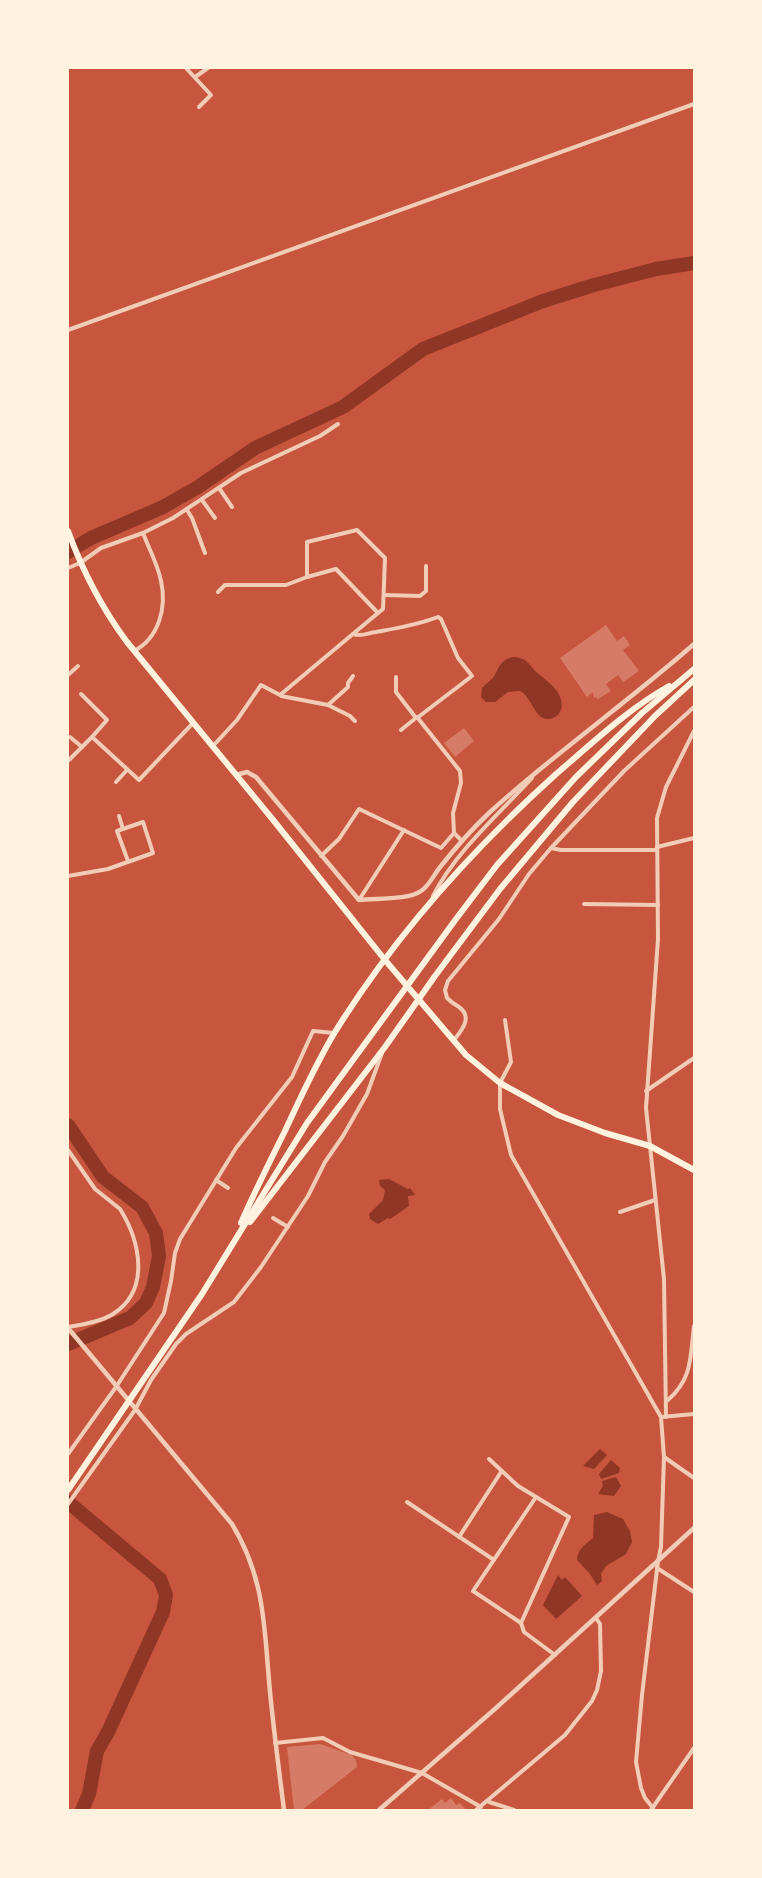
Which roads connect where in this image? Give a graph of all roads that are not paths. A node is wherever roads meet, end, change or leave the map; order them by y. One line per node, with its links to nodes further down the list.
1 (186, 68): 3 (street)
2 (208, 68): 3 (street)
3 (195, 77): 5 (street)
4 (694, 104): 6 (street)
5 (199, 107)
6 (68, 330)
7 (338, 424): 8 (street)
8 (219, 488): 9 (street); 10 (street)
9 (202, 500): 11 (street); 12 (street)
10 (232, 507)
11 (186, 510): 14 (street); 15 (street)
12 (215, 518)
13 (68, 531): 16 (highway)
14 (143, 533): 16 (street); 25 (street)
15 (205, 553)
16 (80, 563): 18 (street); 25 (highway)
17 (426, 566): 21 (street)
18 (68, 568)
19 (307, 577): 20 (street); 21 (street); 22 (street)
20 (218, 592)
21 (384, 595): 22 (street)
22 (378, 613): 23 (street)
23 (353, 634): 34 (street); 37 (street)
24 (694, 644): 47 (street)
25 (134, 651): 39 (highway)
26 (78, 666): 28 (street)
27 (694, 669): 31 (highway)
28 (68, 675)
29 (353, 676): 35 (street)
30 (396, 677): 37 (street)
31 (681, 680): 64 (highway); 84 (highway)
32 (694, 680): 67 (highway)
33 (81, 694): 43 (street)
34 (280, 695): 35 (street); 44 (street)
35 (328, 705): 38 (street)
36 (694, 707): 57 (street)
37 (417, 718): 40 (street); 54 (street)
38 (355, 721)
39 (193, 723): 44 (highway); 48 (street)
40 (401, 730)
41 (694, 730): 58 (street)
42 (70, 737): 45 (street)
43 (92, 737): 45 (street); 48 (street)
44 (212, 746): 49 (highway)
45 (82, 747): 46 (street)
46 (69, 760)
47 (542, 767): 56 (street); 64 (street)
48 (127, 770): 50 (street)
49 (236, 775): 59 (street); 66 (highway)
50 (116, 782)
51 (119, 816): 52 (street)
52 (123, 829): 60 (street); 60 (street)
53 (404, 830): 54 (street); 59 (street); 62 (street)
54 (454, 833): 56 (street)
55 (694, 838): 58 (street)
56 (462, 841): 62 (street)
57 (551, 848): 58 (street); 70 (street)
58 (657, 848): 65 (street)
59 (321, 856): 62 (street)
60 (128, 861): 61 (street)
61 (68, 876)
62 (358, 900)
63 (584, 903): 65 (street)
64 (429, 905): 66 (highway)
65 (658, 905): 74 (street)
66 (385, 960): 67 (highway); 69 (highway)
67 (418, 1000): 70 (highway); 71 (highway)
68 (506, 1020): 73 (street)
69 (334, 1033): 78 (street); 84 (highway)
70 (453, 1040): 73 (highway)
71 (385, 1047): 83 (street); 84 (highway)
72 (694, 1058): 74 (street)
73 (500, 1083): 75 (highway); 91 (street)
74 (646, 1090): 75 (street)
75 (650, 1146): 77 (highway); 80 (street)
76 (68, 1150): 86 (street)
77 (694, 1170)
78 (216, 1180): 79 (street); 87 (street)
79 (228, 1188)
80 (655, 1200): 81 (street); 88 (street)
81 (620, 1212)
82 (273, 1218): 83 (street)
83 (288, 1227): 89 (street)
84 (233, 1244): 98 (highway)
85 (694, 1326): 88 (street)
86 (68, 1328): 87 (street)
87 (116, 1387): 89 (street); 93 (street)
88 (667, 1400): 92 (street)
89 (135, 1410): 101 (street); 111 (street)
90 (694, 1414): 92 (street)
91 (661, 1417): 92 (street); 94 (street)
92 (666, 1417)
93 (68, 1454)
94 (664, 1457): 97 (street); 105 (street)
95 (489, 1459): 96 (street)
96 (502, 1472): 99 (street); 103 (street)
97 (694, 1478)
98 (68, 1490)
99 (536, 1497): 104 (street); 109 (street)
100 (408, 1502): 103 (street)
101 (68, 1504)
102 (694, 1528): 105 (street)
103 (459, 1537): 104 (street)
104 (494, 1560): 109 (street)
105 (658, 1561): 106 (street); 108 (street)
106 (657, 1568): 107 (street); 116 (street)
107 (694, 1592)
108 (596, 1618): 110 (street); 114 (street)
109 (520, 1623): 110 (street)
110 (555, 1655): 113 (street)
111 (275, 1743): 113 (street); 117 (street)
112 (694, 1748): 116 (street)
113 (422, 1773): 115 (street); 118 (street)
114 (488, 1802): 115 (street); 120 (street)
115 (481, 1807): 119 (street)
116 (652, 1809)
117 (284, 1810)
118 (379, 1810)
119 (476, 1810)
120 (514, 1810)

